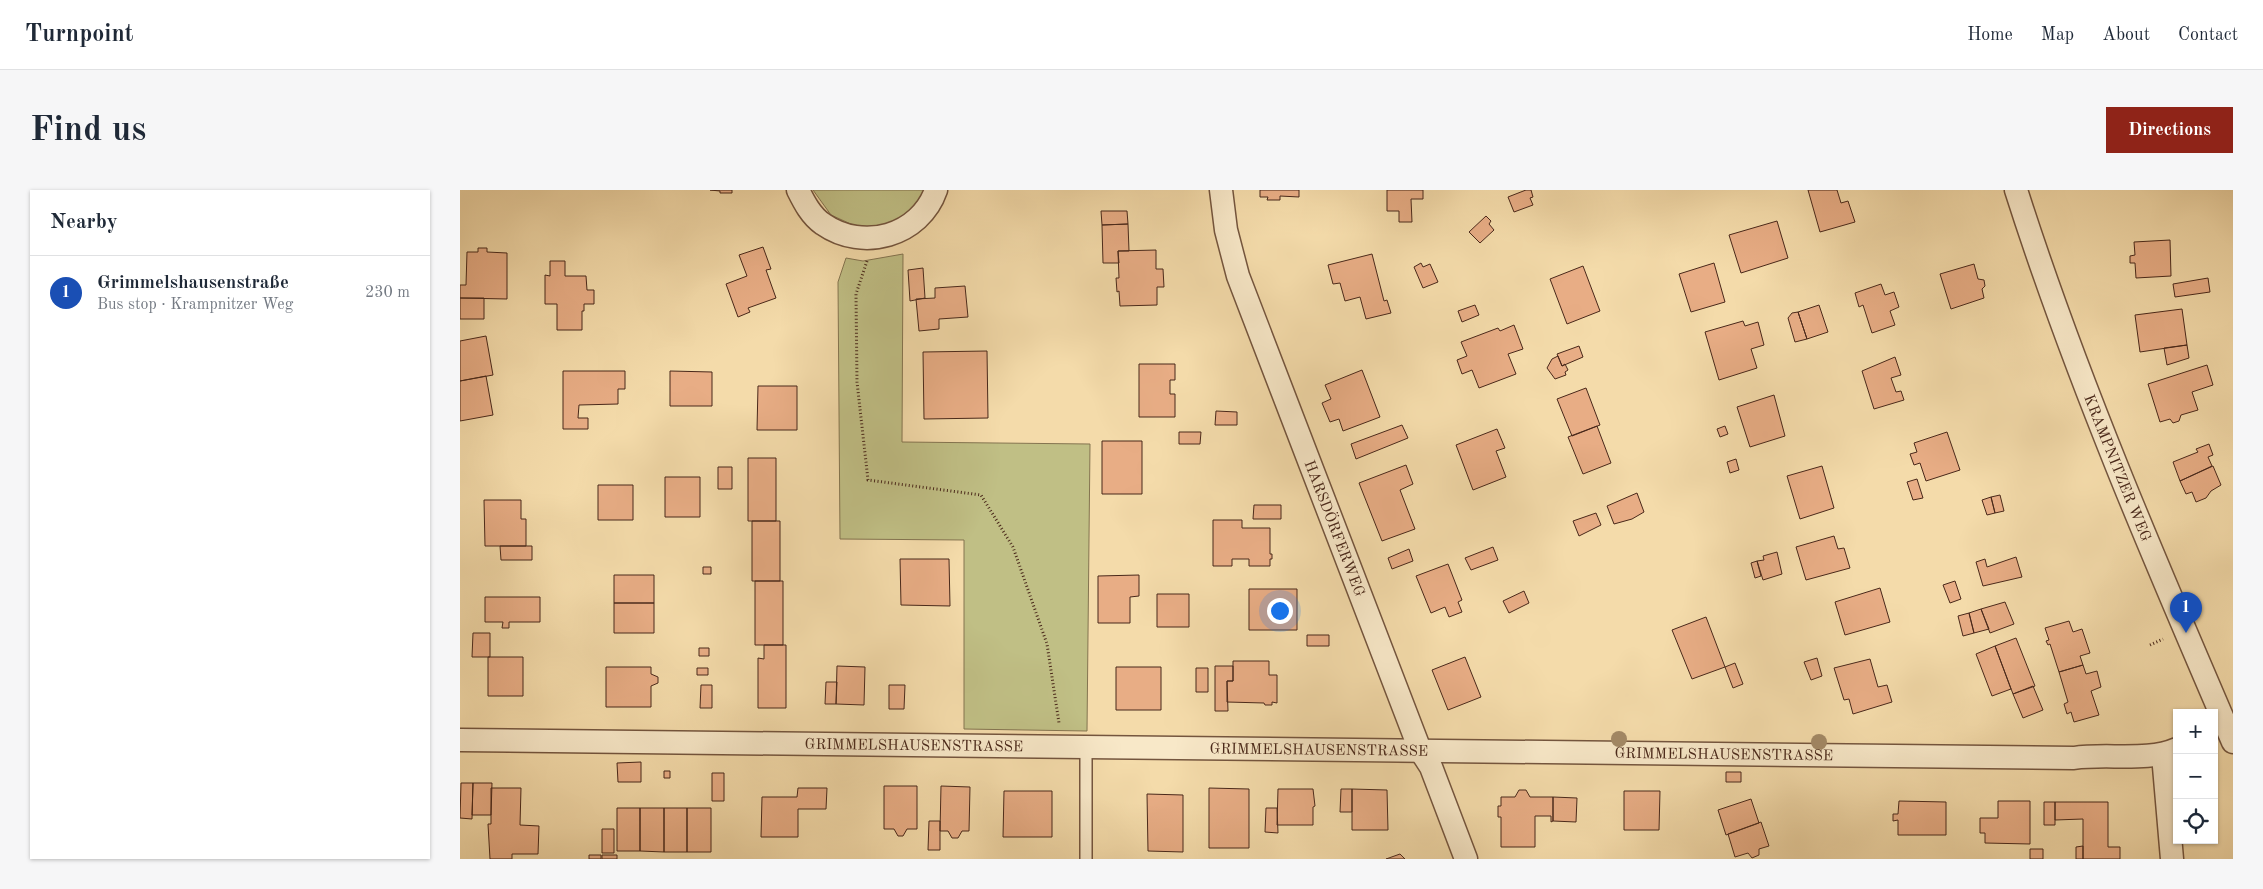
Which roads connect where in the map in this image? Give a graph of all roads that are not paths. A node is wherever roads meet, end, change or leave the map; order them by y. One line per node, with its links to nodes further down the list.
1 (798, 190): 2 (street)
2 (936, 190)
3 (1221, 190): 8 (street, HARSDÖRFERWEG)
4 (2016, 190): 5 (street, KRAMPNITZER WEG)
5 (2225, 734)
6 (460, 740): 7 (street, GRIMMELSHAUSENSTRASSE)
7 (1086, 748): 8 (street, GRIMMELSHAUSENSTRASSE); 10 (lane)
8 (1420, 750): 9 (street, GRIMMELSHAUSENSTRASSE); 11 (street, HARSDÖRFERWEG)
9 (2170, 752): 12 (street)
10 (1086, 859)
11 (1466, 859)
12 (2172, 859)

